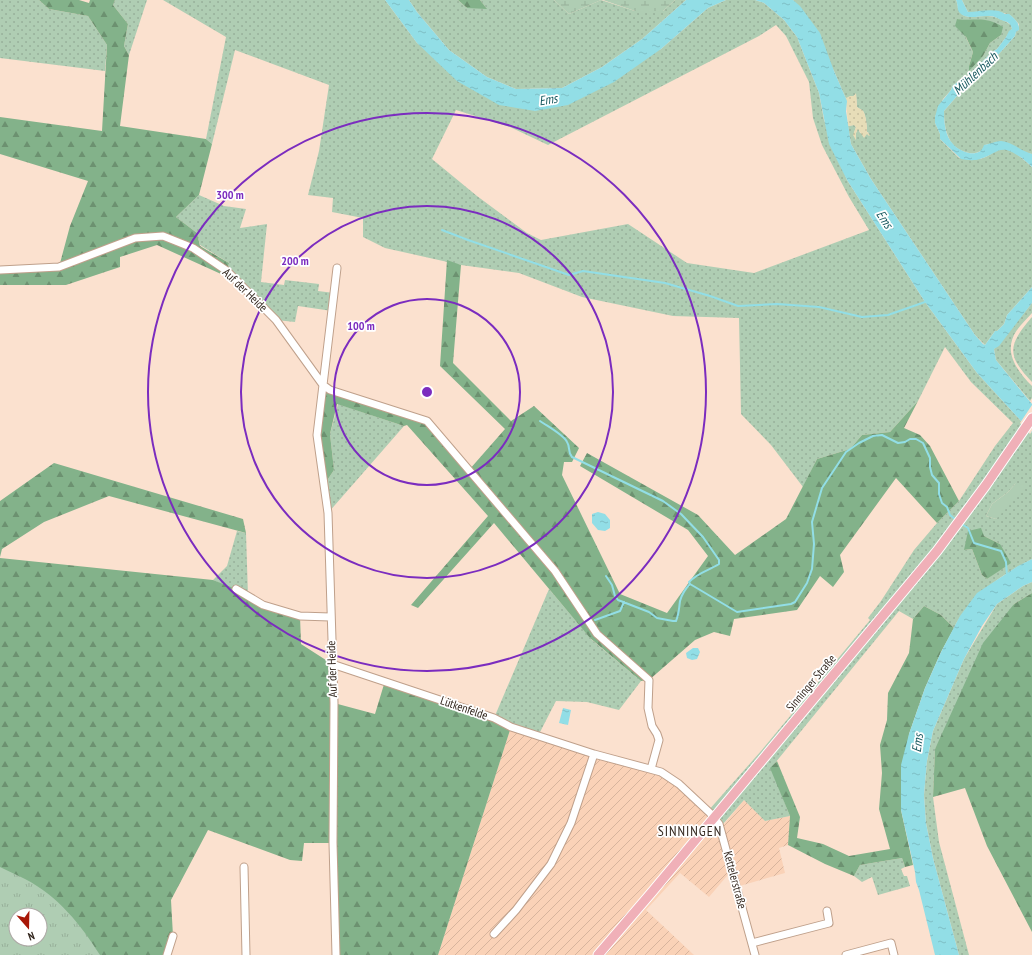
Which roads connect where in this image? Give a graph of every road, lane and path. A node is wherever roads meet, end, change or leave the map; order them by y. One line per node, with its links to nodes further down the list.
1 (337, 268): 3 (street, Auf der Heide)
2 (0, 270): 3 (street, Auf der Heide)
3 (323, 385): 6 (street, Auf der Heide); 9 (street, Auf der Heide)
4 (1032, 418): 10 (main road, Sinninger Straße)
5 (236, 589): 6 (street)
6 (330, 617): 7 (street, Auf der Heide)
7 (332, 664): 8 (street, Lütkenfelde); 18 (street, Auf der Heide)
8 (594, 754): 9 (street, Lütkenfelde); 13 (street)
9 (651, 769): 10 (street, Lütkenfelde)
10 (714, 817): 15 (street, Kettelerstraße); 19 (main road, Sinninger Straße)
11 (244, 867): 17 (street)
12 (827, 911): 15 (street)
13 (494, 934)
14 (173, 936): 16 (street)
15 (754, 949): 20 (street)
16 (167, 955)
17 (246, 955)
18 (336, 955)
19 (598, 955)
20 (748, 955)
21 (846, 955): 22 (street)
22 (894, 955)

